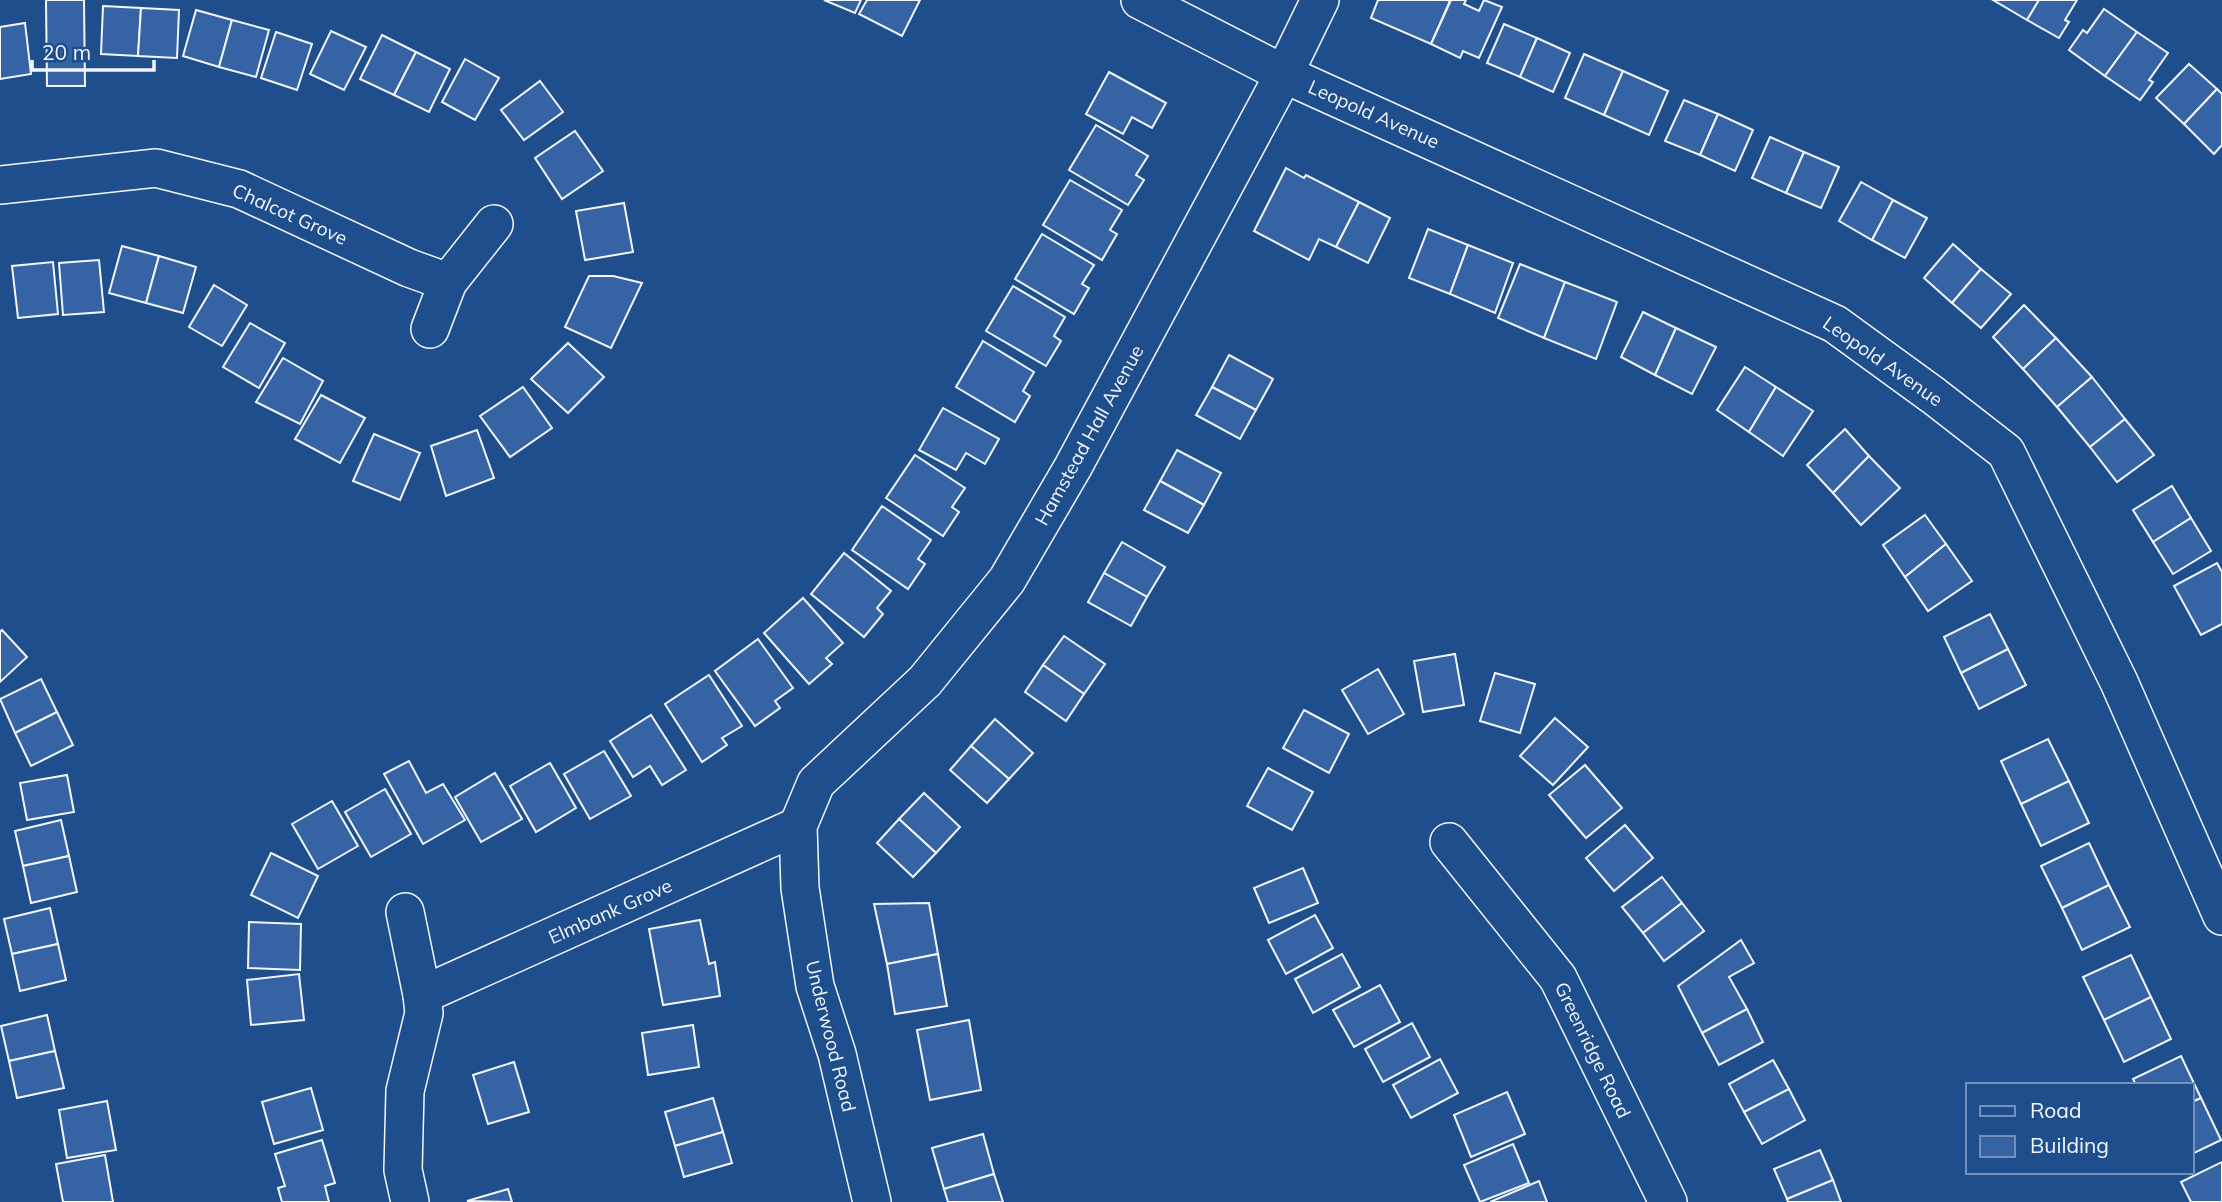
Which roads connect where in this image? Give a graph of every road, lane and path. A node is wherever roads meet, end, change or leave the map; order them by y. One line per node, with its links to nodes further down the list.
1 (1140, 0): 3 (street, Leopold Avenue)
2 (1320, 0): 3 (street, Hamstead Hall Avenue)
3 (1284, 74): 8 (street, Hamstead Hall Avenue); 11 (street, Leopold Avenue)
4 (0, 185): 6 (street, Chalcot Grove)
5 (494, 224): 6 (street)
6 (448, 282): 7 (street)
7 (430, 329)
8 (798, 826): 12 (street, Elmbank Grove); 14 (street, Underwood Road)
9 (1449, 842): 15 (street, Greenridge Road)
10 (405, 912): 12 (street)
11 (2222, 916)
12 (422, 995): 13 (street)
13 (410, 1202)
14 (872, 1202)
15 (1668, 1202)

